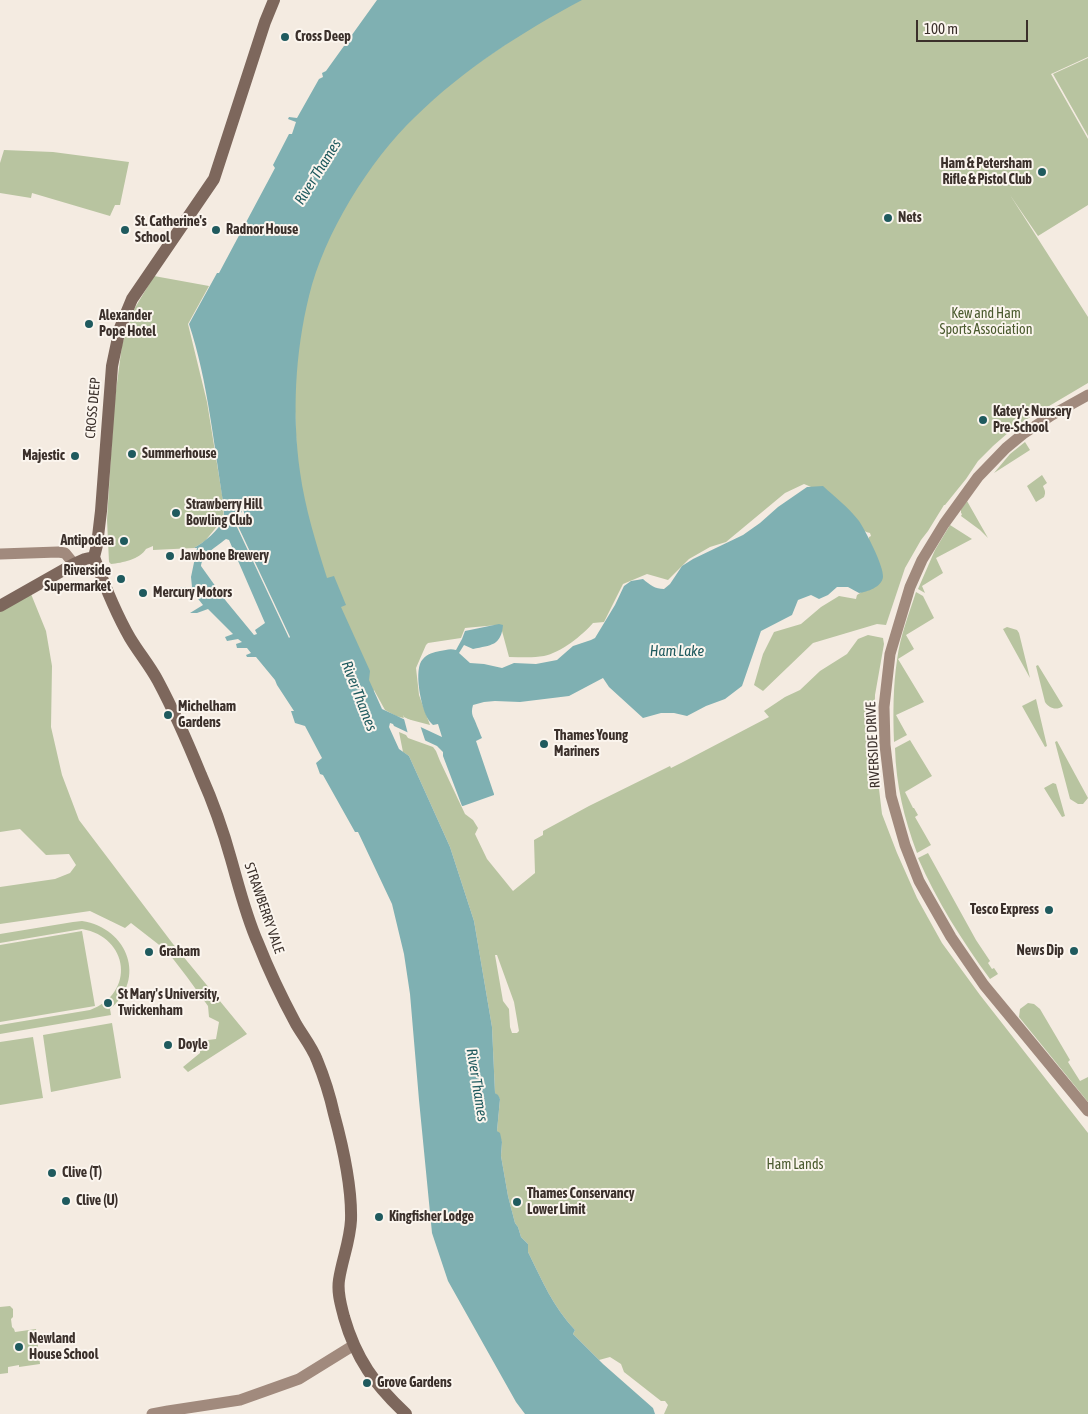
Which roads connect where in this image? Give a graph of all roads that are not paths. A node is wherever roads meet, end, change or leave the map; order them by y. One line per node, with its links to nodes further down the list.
1 (274, 0): 4 (main road, CROSS DEEP)
2 (1088, 395): 7 (street, RIVERSIDE DRIVE)
3 (0, 554): 5 (street)
4 (94, 556): 5 (main road); 8 (main road, STRAWBERRY VALE)
5 (74, 564): 6 (main road)
6 (0, 606)
7 (1088, 1112)
8 (354, 1345): 9 (street); 10 (main road, STRAWBERRY VALE)
9 (152, 1414)
10 (406, 1414)

